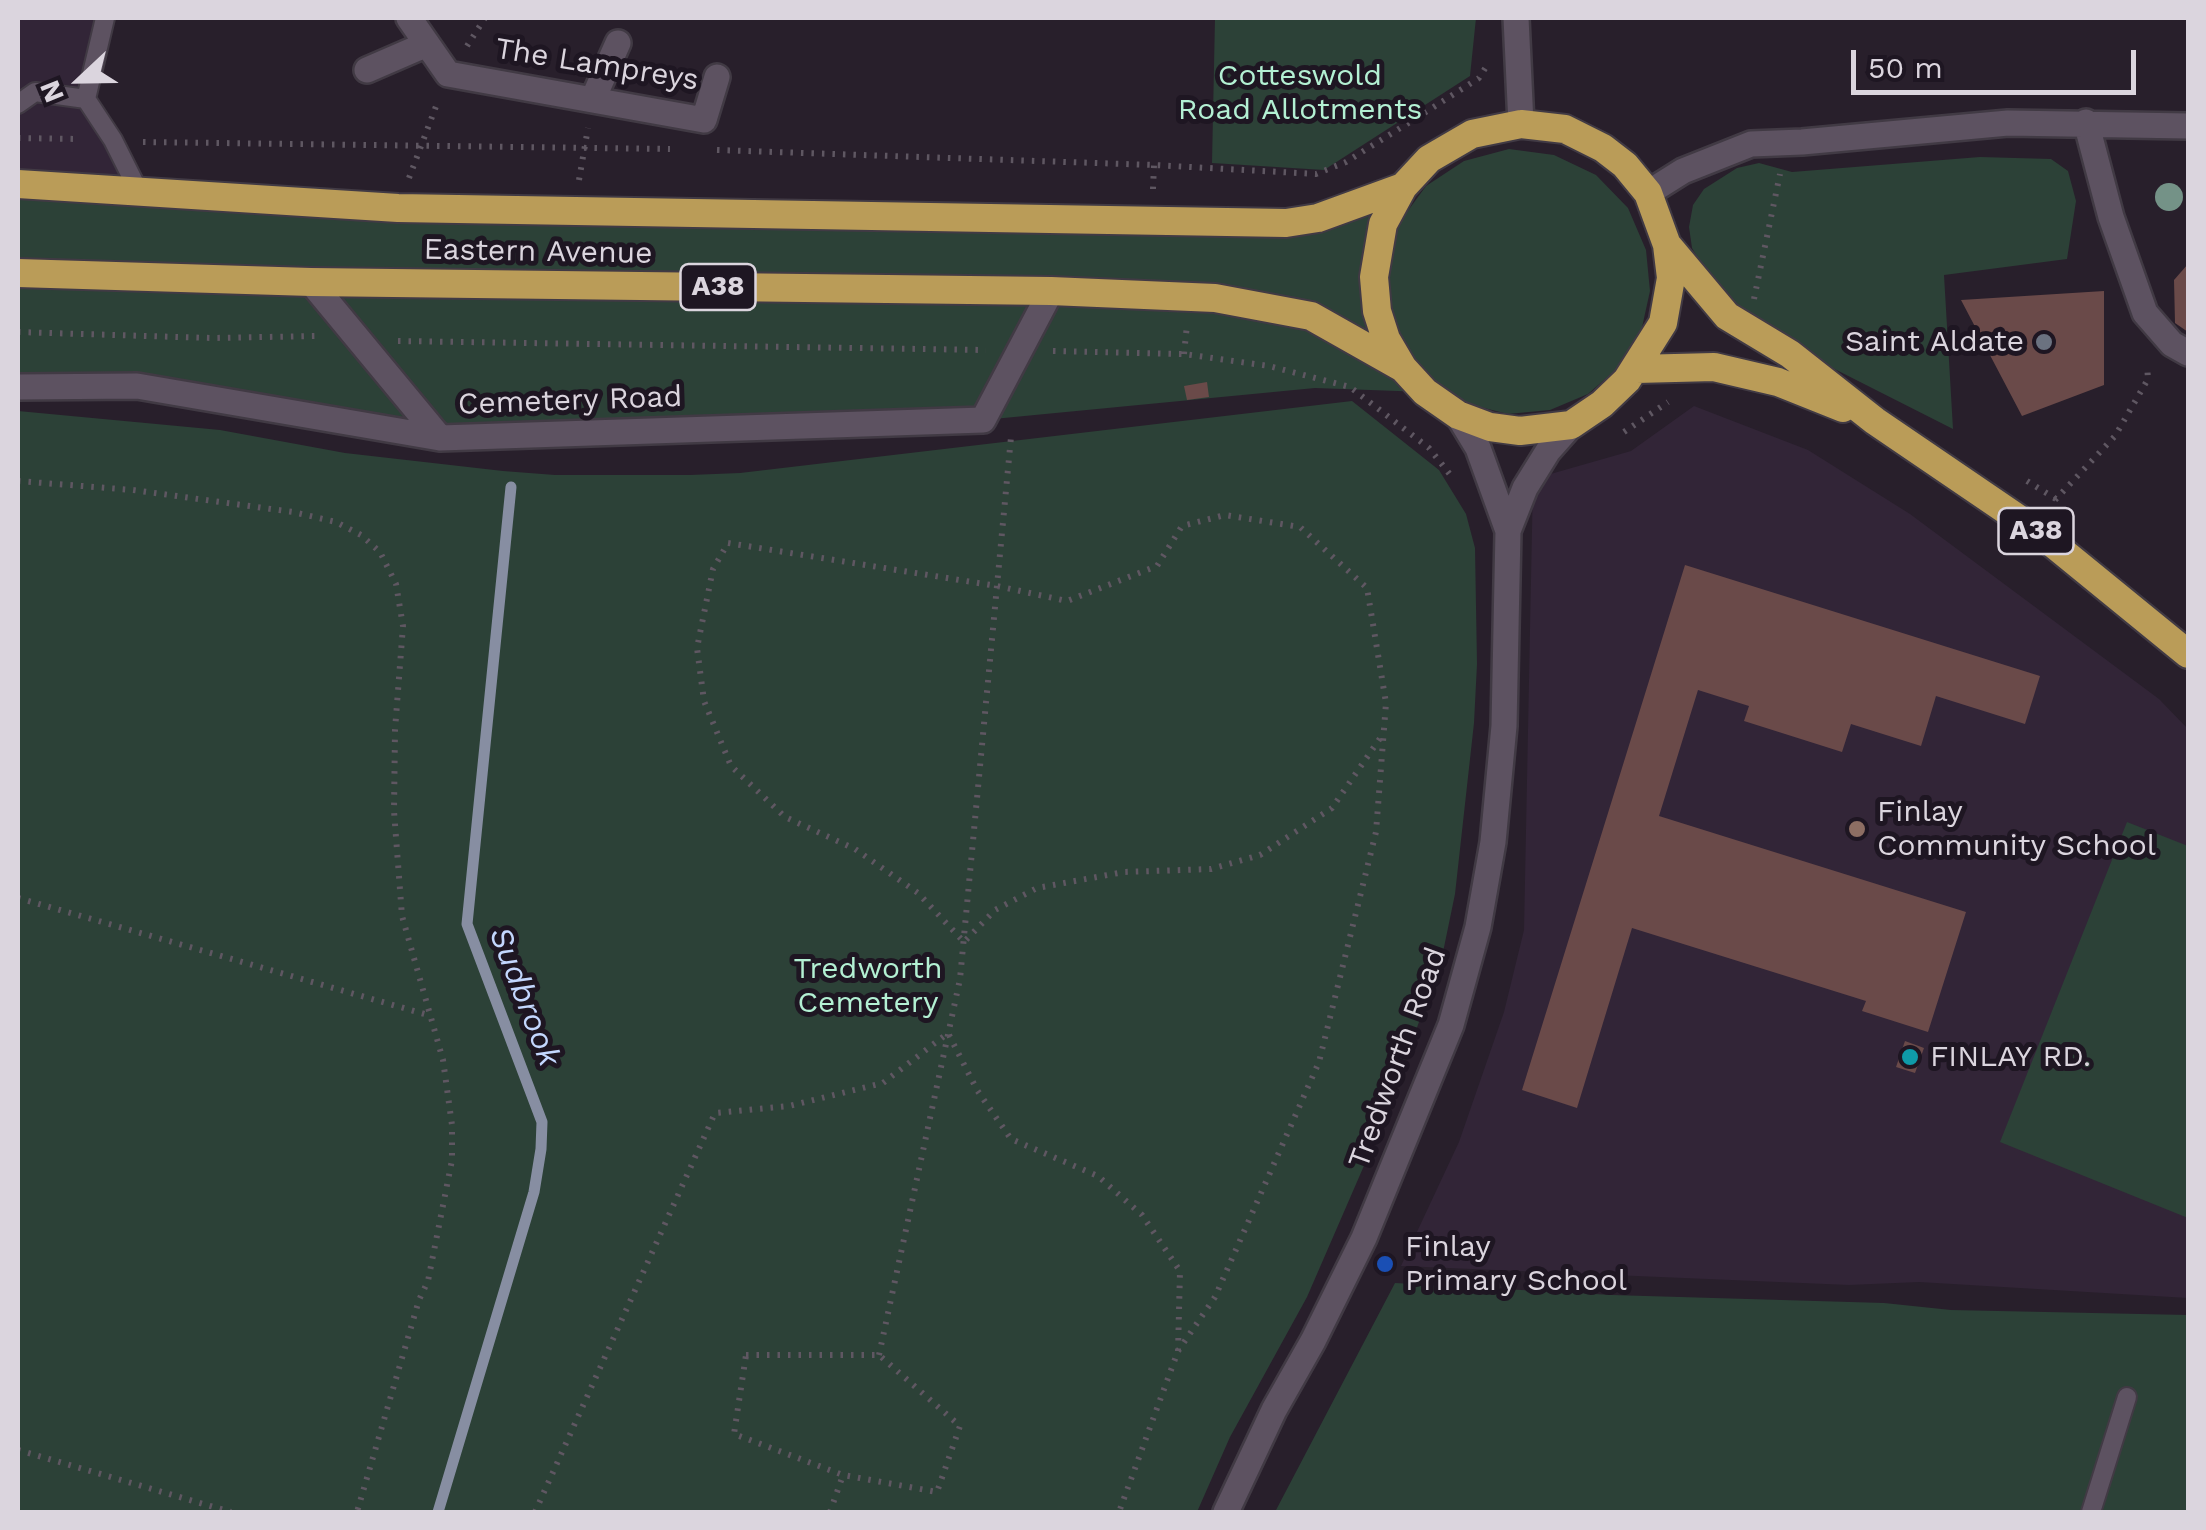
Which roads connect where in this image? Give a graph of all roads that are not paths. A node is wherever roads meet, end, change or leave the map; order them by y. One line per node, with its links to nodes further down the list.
1 (105, 18): 8 (lane)
2 (409, 18): 5 (street, The Lampreys)
3 (1516, 18): 12 (street)
4 (618, 43): 9 (street)
5 (427, 44): 6 (street); 9 (street, The Lampreys)
6 (366, 70)
7 (717, 77): 9 (street, The Lampreys)
8 (86, 98): 10 (lane); 17 (lane)
9 (593, 99)
10 (18, 104)
11 (2086, 122): 13 (street); 16 (street); 22 (street)
12 (1521, 124): 15 (highway, A38); 16 (highway, A38)
13 (2188, 126)
14 (18, 184): 17 (highway, Eastern Avenue / A38)
15 (1403, 187): 17 (highway, Eastern Avenue / A38); 23 (highway, A38)
16 (1648, 193): 18 (highway, A38)
17 (140, 194)
18 (1668, 246): 24 (highway, A38); 27 (highway, A38)
19 (18, 273): 20 (highway, Eastern Avenue / A38)
20 (312, 282): 21 (highway, Eastern Avenue / A38); 29 (street)
21 (1051, 291): 23 (highway, Eastern Avenue / A38); 29 (street, Cemetery Road)
22 (2188, 353)
23 (1403, 368): 26 (highway, A38)
24 (1636, 368): 27 (highway, A38); 28 (highway, A38)
25 (18, 387): 29 (street, Cemetery Road)
26 (1458, 415): 28 (highway, A38); 30 (street, Tredworth Road)
27 (1875, 420): 31 (highway, A38)
28 (1571, 425): 30 (street, Tredworth Road)
29 (440, 438)
30 (1508, 531): 33 (street, Tredworth Road)
31 (2188, 654)
32 (2127, 1396): 34 (lane)
33 (1226, 1512)
34 (2092, 1512)

